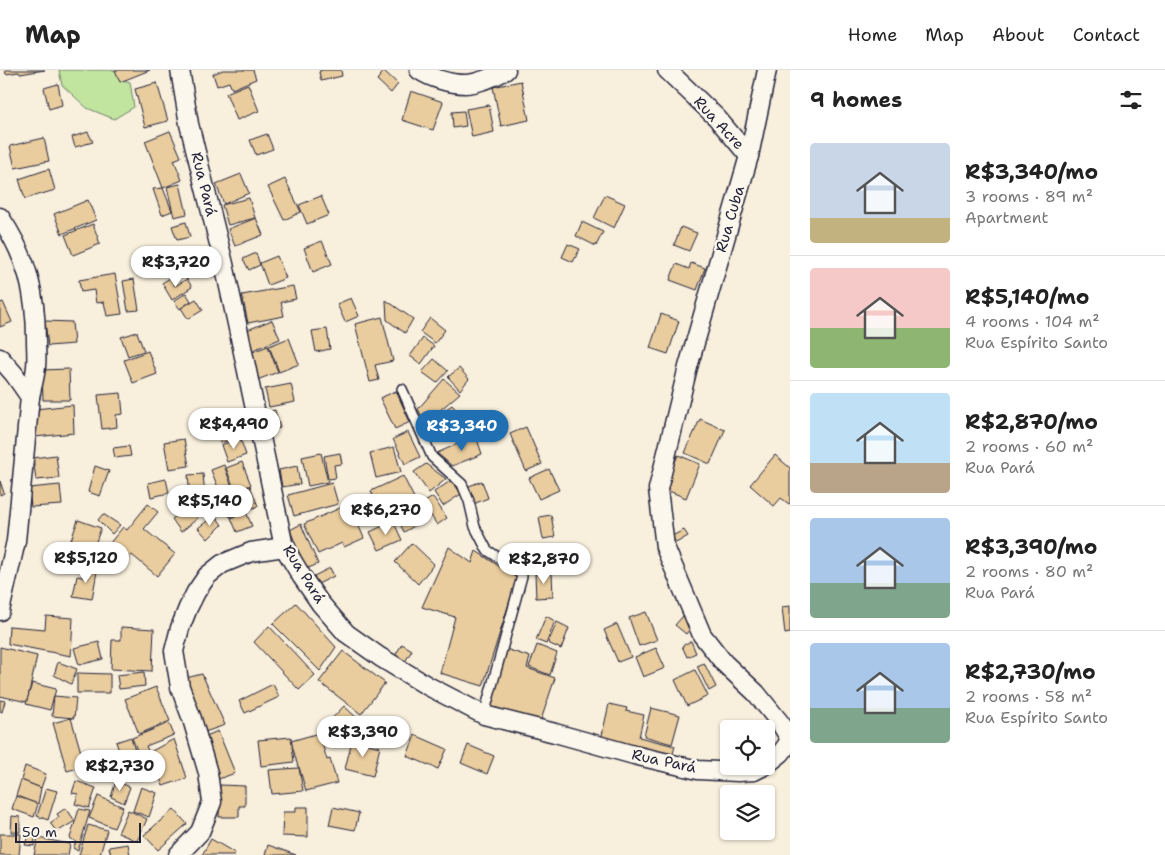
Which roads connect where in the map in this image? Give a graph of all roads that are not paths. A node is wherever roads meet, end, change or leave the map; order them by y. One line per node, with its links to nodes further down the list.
1 (180, 70): 11 (street, Rua Pará)
2 (419, 70): 3 (street)
3 (506, 70)
4 (667, 70): 6 (street, Rua Acre)
5 (767, 70): 6 (street, Rua Cuba)
6 (749, 156): 13 (street, Rua Cuba)
7 (0, 217): 10 (street)
8 (0, 358): 10 (street)
9 (402, 388): 14 (lane)
10 (30, 397): 12 (street)
11 (284, 547): 14 (street, Rua Pará); 18 (street)
12 (0, 612)
13 (724, 662): 15 (street, Rua Pará)
14 (484, 715): 17 (street, Rua Pará)
15 (790, 740): 16 (street, Rua Pará)
16 (775, 758)
17 (720, 771)
18 (178, 855)

